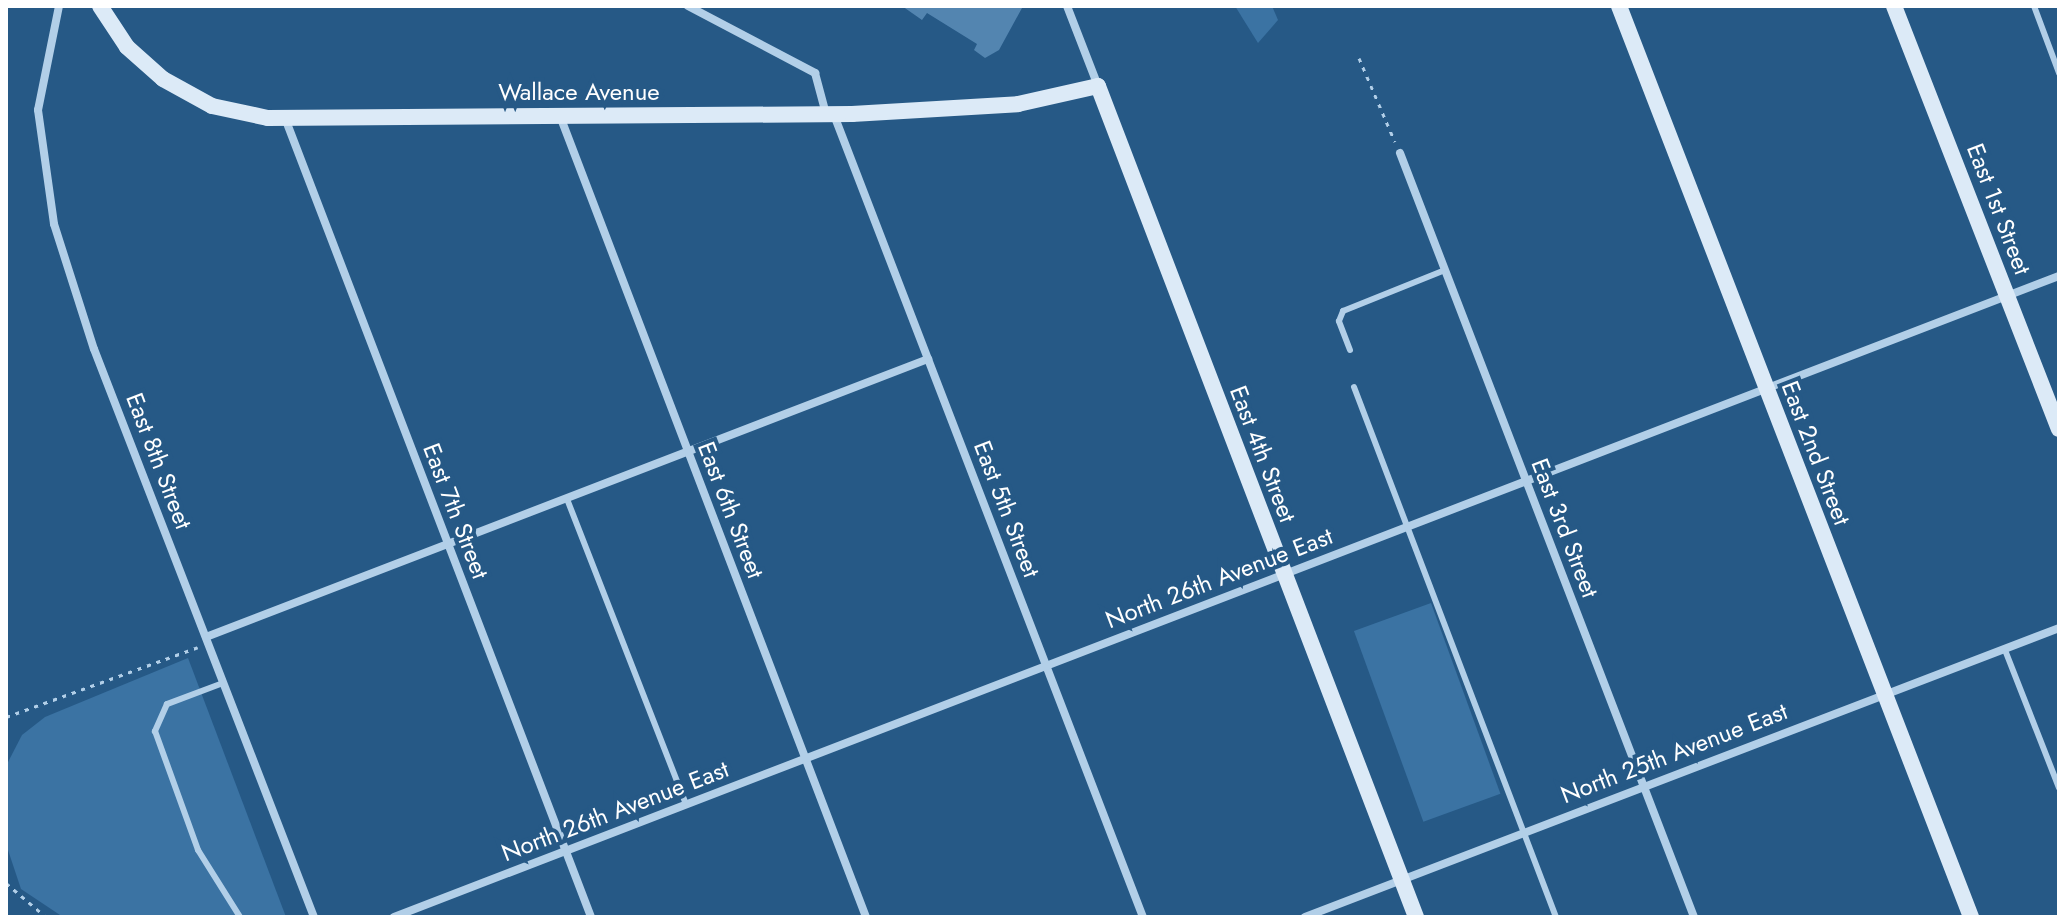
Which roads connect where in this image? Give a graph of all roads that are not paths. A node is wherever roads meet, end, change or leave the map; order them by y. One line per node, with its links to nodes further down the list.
1 (59, 6): 29 (street, East 8th Street)
2 (100, 6): 12 (main road, Wallace Avenue)
3 (688, 6): 10 (street, East 5th Street)
4 (1067, 6): 9 (street, East 4th Street)
5 (1619, 6): 20 (main road, East 2nd Street)
6 (1894, 6): 16 (main road, East 1st Street)
7 (2034, 6): 8 (lane)
8 (2059, 73)
9 (1098, 86): 10 (main road, Wallace Avenue); 27 (main road, East 4th Street)
10 (830, 114): 11 (main road, Wallace Avenue); 18 (street, East 5th Street)
11 (560, 116): 12 (main road, Wallace Avenue); 22 (street, East 6th Street)
12 (285, 118): 26 (street, East 7th Street)
13 (1400, 153): 14 (street, East 3rd Street)
14 (1445, 270): 17 (lane); 23 (street, East 3rd Street)
15 (2059, 276): 16 (street, North 26th Avenue East)
16 (2007, 296): 20 (street, North 26th Avenue East); 21 (main road, East 1st Street)
17 (1350, 350)
18 (928, 359): 22 (street); 31 (street, East 5th Street)
19 (1354, 387): 25 (lane)
20 (1766, 389): 23 (street, North 26th Avenue East); 33 (main road, East 2nd Street)
21 (2059, 429)
22 (687, 452): 24 (street); 34 (street, East 6th Street)
23 (1525, 481): 25 (street, North 26th Avenue East); 35 (street, East 3rd Street)
24 (567, 499): 26 (street); 37 (lane)
25 (1406, 527): 27 (street, North 26th Avenue East); 38 (lane)
26 (447, 546): 29 (street); 39 (street, East 7th Street)
27 (1283, 575): 31 (street, North 26th Avenue East); 40 (main road, East 4th Street)
28 (2059, 628): 30 (street, North 25th Avenue East)
29 (207, 640): 32 (street, East 8th Street)
30 (2005, 650): 33 (street, North 25th Avenue East); 36 (lane)
31 (1046, 666): 34 (street, North 26th Avenue East); 46 (street, East 5th Street)
32 (223, 683): 41 (lane); 42 (street, East 8th Street)
33 (1884, 695): 35 (street, North 25th Avenue East); 51 (main road, East 2nd Street)
34 (805, 759): 37 (street, North 26th Avenue East); 45 (street, East 6th Street)
35 (1643, 785): 38 (street, North 25th Avenue East); 50 (street, East 3rd Street)
36 (2059, 788)
37 (686, 805): 39 (street, North 26th Avenue East)
38 (1523, 833): 40 (street, North 25th Avenue East); 49 (lane)
39 (565, 851): 43 (street, North 26th Avenue East); 44 (street, East 7th Street)
40 (1402, 879): 47 (street, North 25th Avenue East); 48 (main road, East 4th Street)
41 (240, 917)
42 (314, 917)
43 (394, 917)
44 (591, 917)
45 (866, 917)
46 (1143, 917)
47 (1305, 917)
48 (1416, 917)
49 (1556, 917)
50 (1694, 917)
51 (1971, 917)

